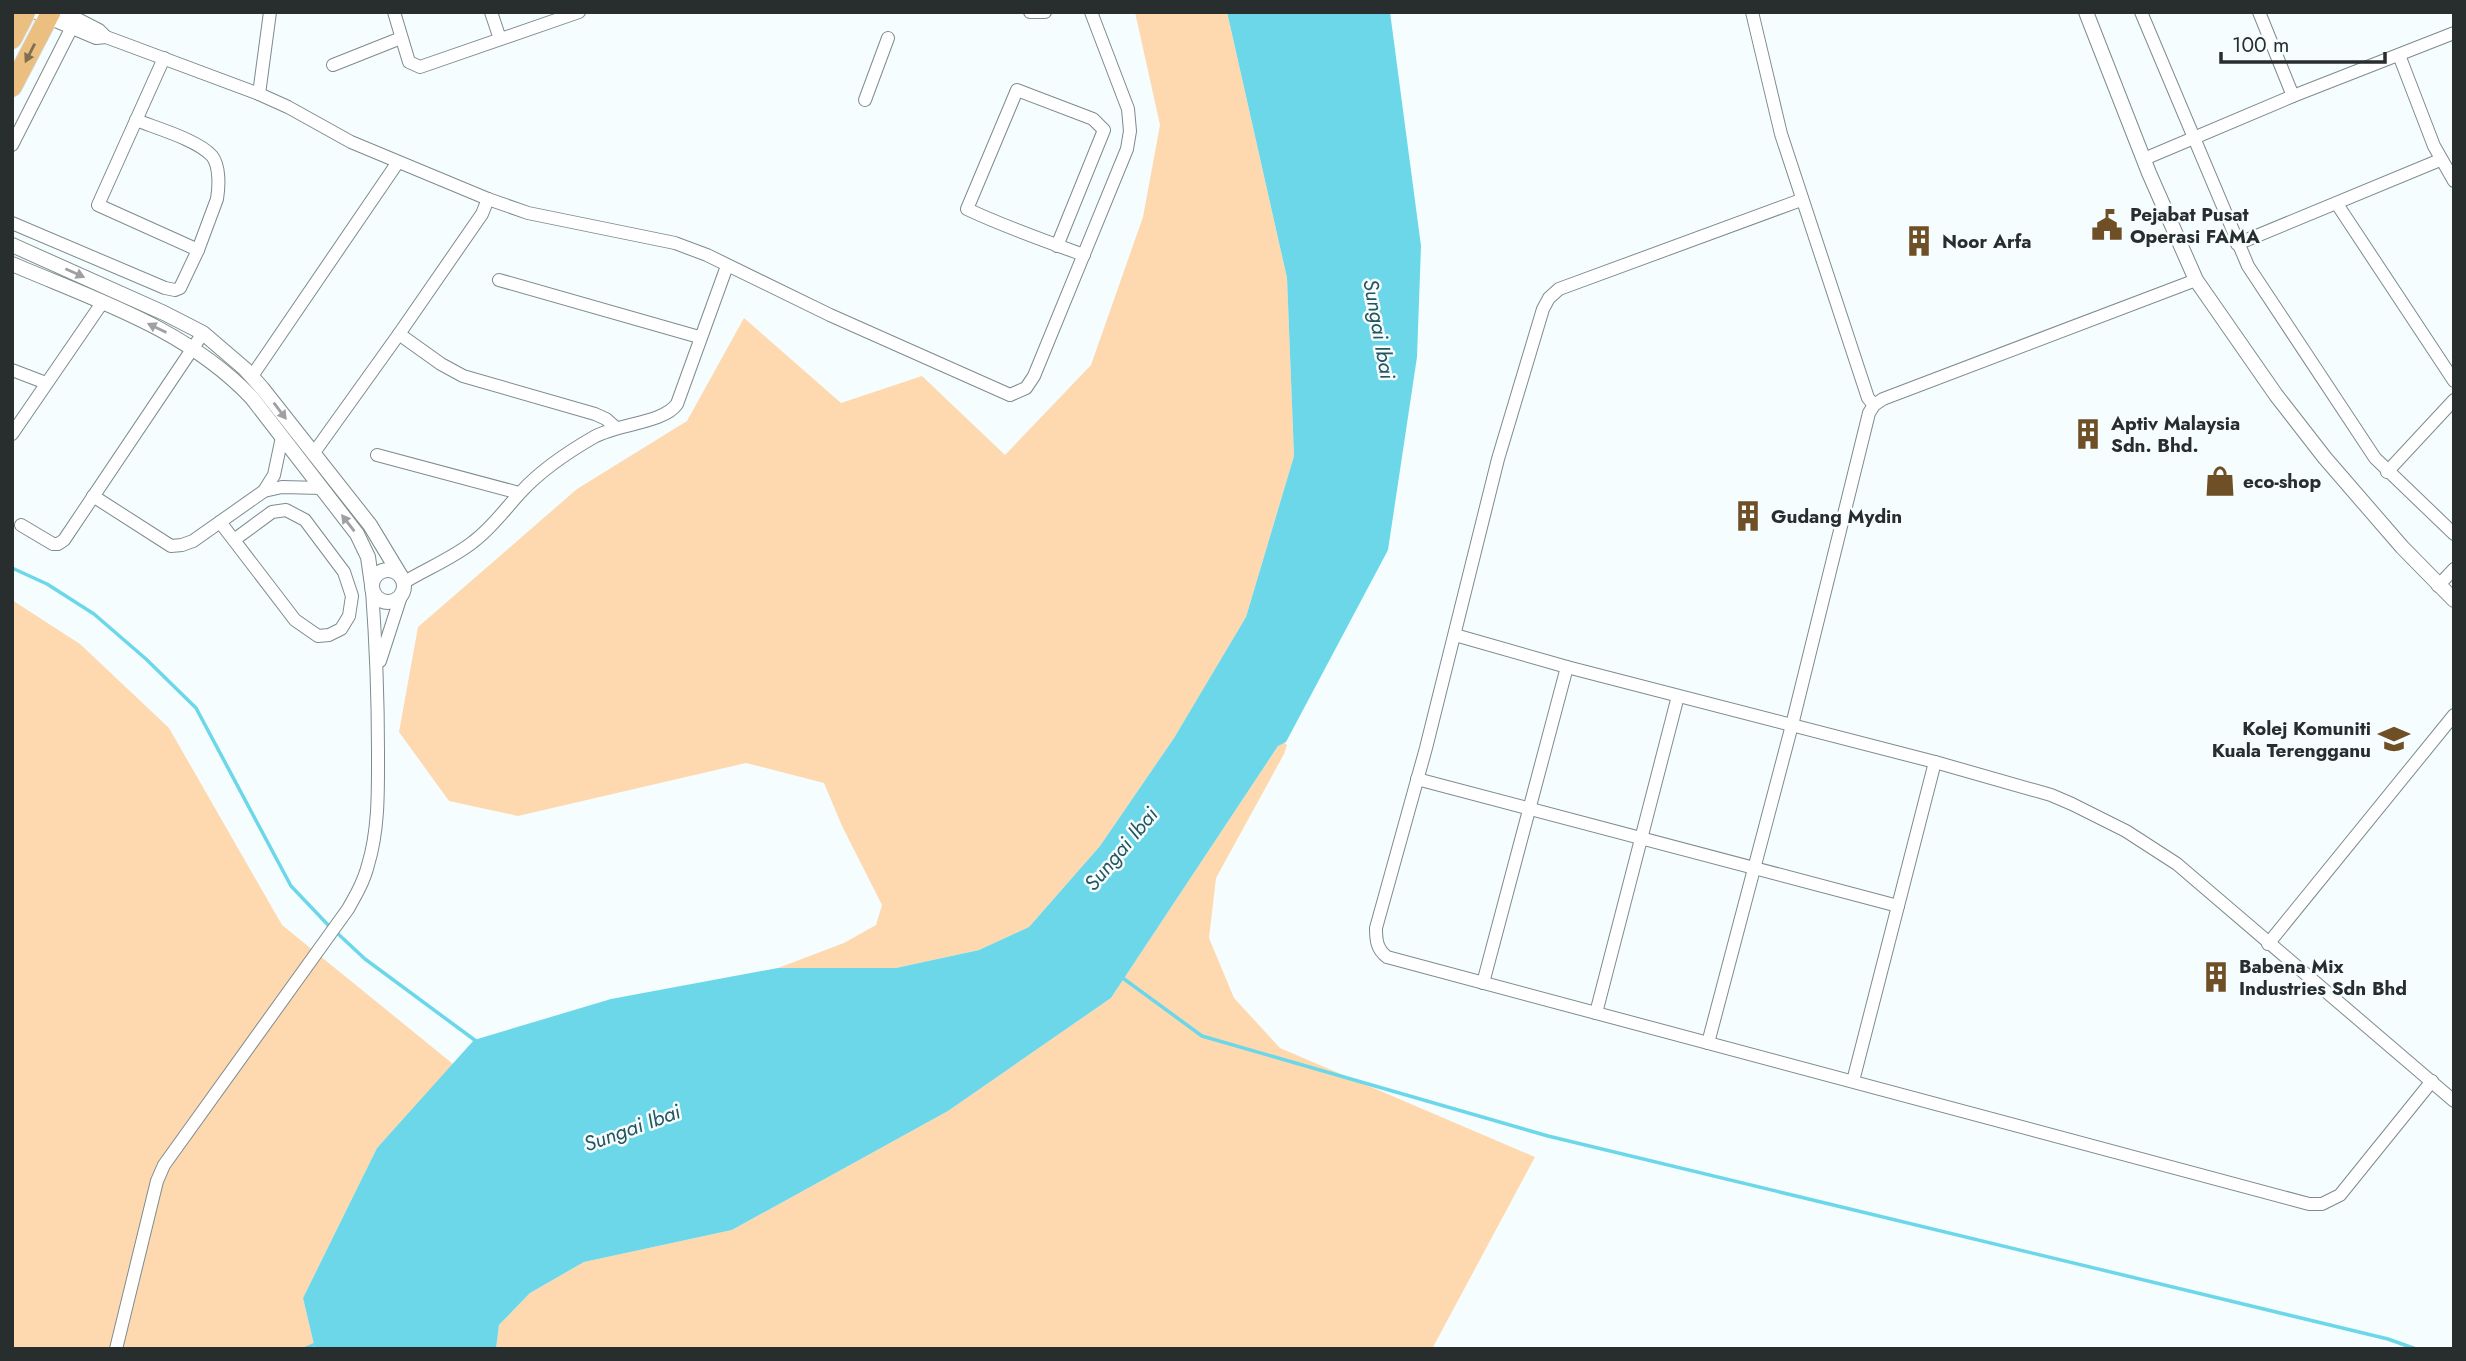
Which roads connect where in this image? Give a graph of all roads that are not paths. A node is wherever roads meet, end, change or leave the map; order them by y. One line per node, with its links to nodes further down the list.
1 (26, 12): 16 (main road)
2 (270, 12): 24 (street)
3 (394, 12): 17 (street)
4 (491, 12): 19 (street)
5 (579, 12): 19 (street)
6 (1030, 12): 7 (street)
7 (1045, 12)
8 (1091, 12): 42 (street)
9 (1752, 12): 35 (street)
10 (2086, 12): 30 (street)
11 (2141, 12): 28 (street)
12 (2259, 12): 25 (street)
13 (49, 14): 14 (street); 23 (main road, one-way to 23)
14 (76, 20): 21 (street); 29 (street)
15 (2454, 33): 20 (street)
16 (12, 38)
17 (401, 38): 19 (street); 22 (street)
18 (888, 38): 26 (street)
19 (500, 39)
20 (2399, 55): 25 (street); 31 (street)
21 (164, 58): 24 (street); 27 (street)
22 (333, 65)
23 (12, 88)
24 (259, 94): 32 (street)
25 (2293, 96): 28 (street)
26 (865, 100)
27 (136, 120): 41 (street); 41 (street)
28 (2193, 138): 30 (street); 38 (street)
29 (12, 145)
30 (2144, 159): 46 (street)
31 (2440, 160): 33 (street); 36 (street)
32 (398, 162): 34 (street); 53 (street)
33 (2454, 181)
34 (488, 199): 44 (street); 49 (street)
35 (1801, 200): 57 (street); 77 (street)
36 (2337, 204): 38 (street); 54 (street)
37 (12, 223): 41 (street)
38 (2237, 244): 63 (street)
39 (12, 245): 48 (street, one-way to 48)
40 (1057, 246): 40 (street); 42 (street)
41 (198, 250)
42 (1084, 256): 44 (street)
43 (12, 264): 47 (street)
44 (727, 266): 50 (street)
45 (499, 280): 50 (street)
46 (2196, 280): 57 (street); 74 (street)
47 (103, 303): 51 (street, one-way to 47); 55 (street)
48 (203, 333): 51 (street); 53 (street)
49 (400, 334): 58 (street); 61 (street)
50 (699, 337): 58 (street)
51 (193, 348): 60 (street); 67 (street)
52 (12, 370): 55 (street)
53 (252, 376): 61 (street, one-way to 61)
54 (2454, 381)
55 (46, 383): 59 (street)
56 (2454, 400): 63 (street)
57 (1874, 405): 82 (street)
58 (615, 427): 66 (street)
59 (12, 434)
60 (282, 438): 64 (street); 65 (street)
61 (313, 454): 73 (street)
62 (377, 456): 66 (street)
63 (2387, 472): 70 (street)
64 (321, 488): 65 (street); 75 (street, one-way to 64)
65 (264, 491): 68 (street)
66 (519, 493): 73 (street)
67 (93, 496): 68 (street); 69 (street)
68 (220, 522): 71 (street)
69 (21, 525)
70 (2454, 534)
71 (234, 540): 71 (street)
72 (2454, 569): 74 (street)
73 (402, 585): 75 (street); 75 (street); 79 (street)
74 (2438, 586): 76 (street)
75 (372, 587): 79 (street)
76 (2454, 600)
77 (1455, 635): 78 (street); 84 (street)
78 (1567, 667): 80 (street); 85 (street)
79 (378, 668): 96 (street)
80 (1678, 696): 82 (street); 86 (street)
81 (2454, 715): 89 (street)
82 (1792, 725): 83 (street); 87 (street)
83 (1935, 762): 88 (street); 89 (street)
84 (1417, 779): 85 (street); 90 (street)
85 (1530, 808): 86 (street); 90 (street)
86 (1641, 838): 87 (street); 91 (street)
87 (1754, 868): 88 (street); 92 (street)
88 (1898, 906): 93 (street)
89 (2268, 944): 94 (street)
90 (1483, 983): 91 (street)
91 (1596, 1013): 92 (street)
92 (1708, 1043): 93 (street)
93 (1853, 1081): 94 (street)
94 (2432, 1081): 95 (street)
95 (2454, 1101)
96 (116, 1349)

